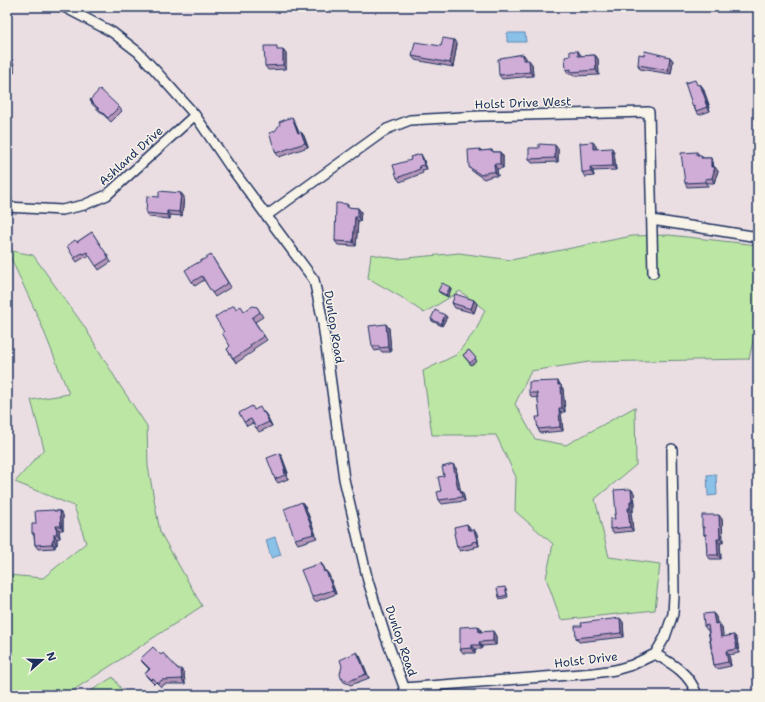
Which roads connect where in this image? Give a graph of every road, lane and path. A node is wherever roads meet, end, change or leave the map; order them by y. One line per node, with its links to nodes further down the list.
1 (64, 7): 2 (street, Dunlop Road)
2 (195, 115): 3 (street, Ashland Drive); 4 (street, Dunlop Road)
3 (7, 207)
4 (266, 216): 5 (street, Holst Drive West); 10 (street, Dunlop Road)
5 (652, 220): 6 (street); 7 (street, Holst Drive West)
6 (758, 237)
7 (653, 273)
8 (672, 449): 9 (street)
9 (655, 654): 10 (street, Holst Drive); 11 (street)
10 (406, 691)
11 (697, 695)

